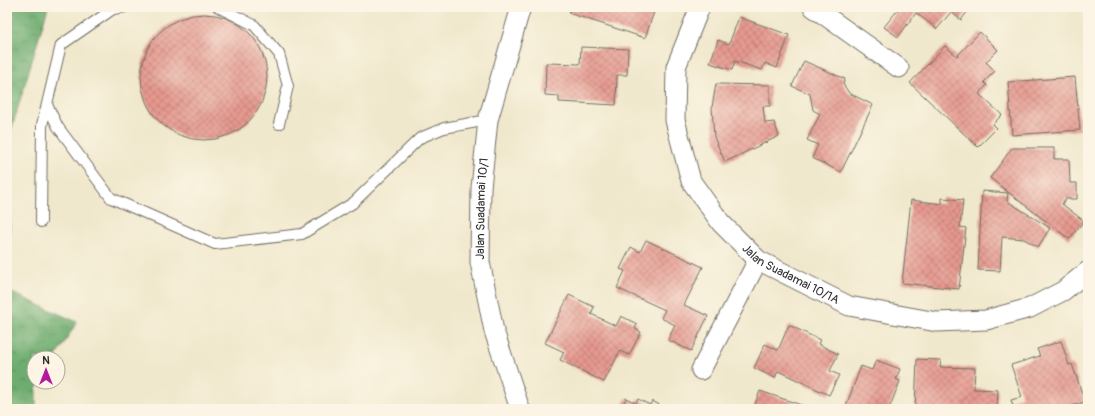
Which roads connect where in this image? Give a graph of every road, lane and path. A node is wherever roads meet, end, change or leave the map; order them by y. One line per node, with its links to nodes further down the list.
1 (125, 7): 7 (lane)
2 (218, 7): 9 (lane)
3 (521, 7): 8 (street, Jalan Suadamai 10/1)
4 (700, 7): 11 (street, Jalan Suadamai 10/1A)
5 (813, 7): 6 (street)
6 (899, 68)
7 (47, 105): 8 (lane); 10 (lane)
8 (488, 120): 14 (street, Jalan Suadamai 10/1)
9 (279, 124)
10 (41, 222)
11 (758, 260): 12 (street, Jalan Suadamai 10/1A); 13 (street)
12 (1088, 271)
13 (701, 370)
14 (520, 409)

